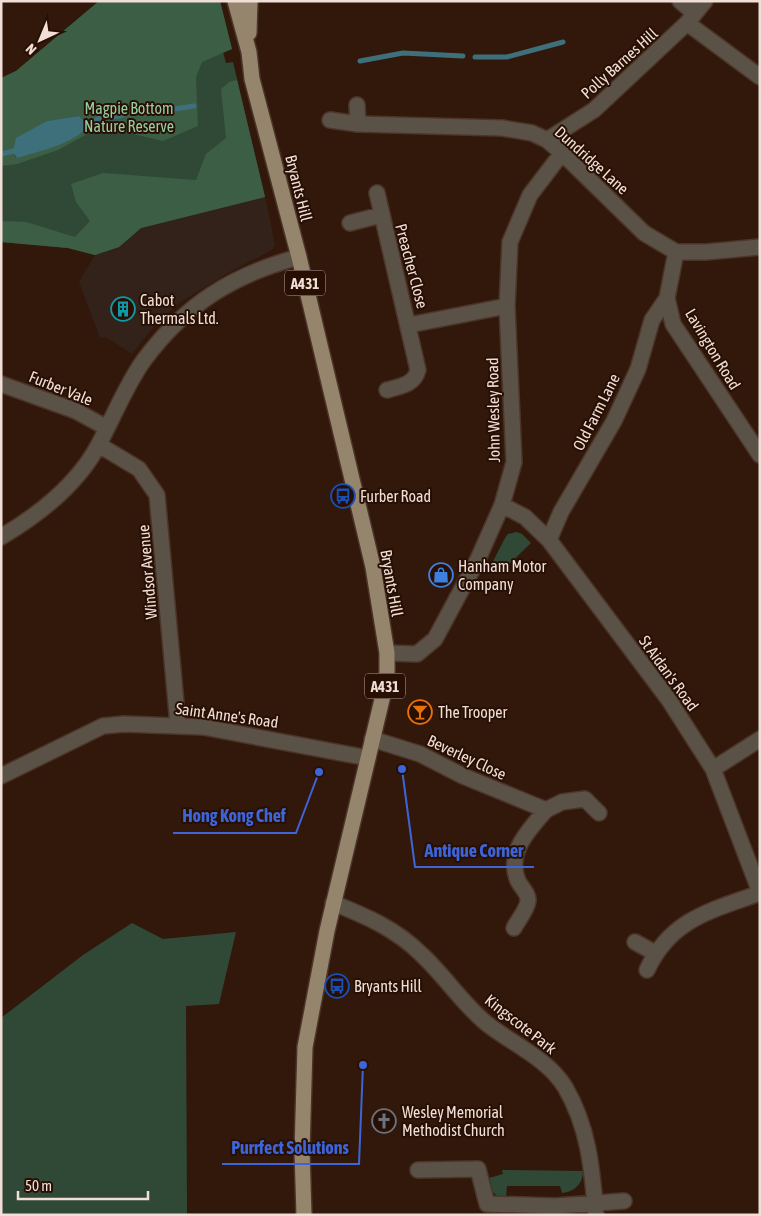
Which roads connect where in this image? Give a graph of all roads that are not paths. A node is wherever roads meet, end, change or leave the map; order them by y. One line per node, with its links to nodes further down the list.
1 (235, 1): 6 (main road, Bryants Hill / A431)
2 (250, 1): 6 (main road, Bryants Hill / A431)
3 (680, 1): 5 (street)
4 (705, 1): 5 (street, Polly Barnes Hill)
5 (691, 18): 7 (street); 11 (street, Polly Barnes Hill)
6 (249, 52): 18 (main road, Bryants Hill / A431)
7 (760, 77)
8 (358, 105): 10 (street)
9 (330, 120): 10 (street, Dundridge Lane)
10 (358, 124): 11 (street, Dundridge Lane)
11 (547, 140): 12 (street, Dundridge Lane)
12 (562, 153): 17 (street, Dundridge Lane); 20 (street, John Wesley Road)
13 (377, 193): 14 (street, Preacher Close)
14 (381, 216): 15 (street, Preacher Close); 21 (street, Preacher Close)
15 (350, 223)
16 (760, 247): 17 (street)
17 (676, 252): 19 (street, Lavington Road)
18 (299, 257): 24 (street); 30 (main road, Bryants Hill / A431)
19 (667, 298): 26 (street, Lavington Road); 29 (street, Old Farm Lane)
20 (506, 306): 21 (street, Preacher Close); 27 (street, John Wesley Road)
21 (409, 325): 23 (street, Preacher Close)
22 (1, 384): 24 (street, Furber Vale)
23 (387, 390)
24 (107, 428): 25 (street)
25 (99, 445): 28 (street); 31 (street, Windsor Avenue)
26 (760, 455)
27 (502, 505): 29 (street, St Aidan's Road); 30 (street, John Wesley Road)
28 (1, 537)
29 (549, 540): 35 (street, St Aidan's Road)
30 (387, 653): 32 (main road, Bryants Hill / A431)
31 (178, 725): 34 (street, Saint Anne's Road); 36 (street, Saint Anne's Road)
32 (372, 739): 34 (main road, Bryants Hill / A431); 37 (street, Beverley Close)
33 (760, 739): 35 (street)
34 (368, 758): 40 (main road, Bryants Hill / A431)
35 (713, 769): 39 (street, St Aidan's Road)
36 (1, 776)
37 (546, 810): 38 (street); 41 (street)
38 (599, 813)
39 (760, 893): 43 (street)
40 (333, 903): 47 (street, Kingscote Park); 49 (main road, Bryants Hill / A431)
41 (514, 928)
42 (635, 942): 43 (street)
43 (655, 953): 44 (street)
44 (647, 970)
45 (418, 1170): 48 (street)
46 (624, 1201): 47 (street)
47 (596, 1209): 48 (street)
48 (556, 1210)
49 (304, 1215)

